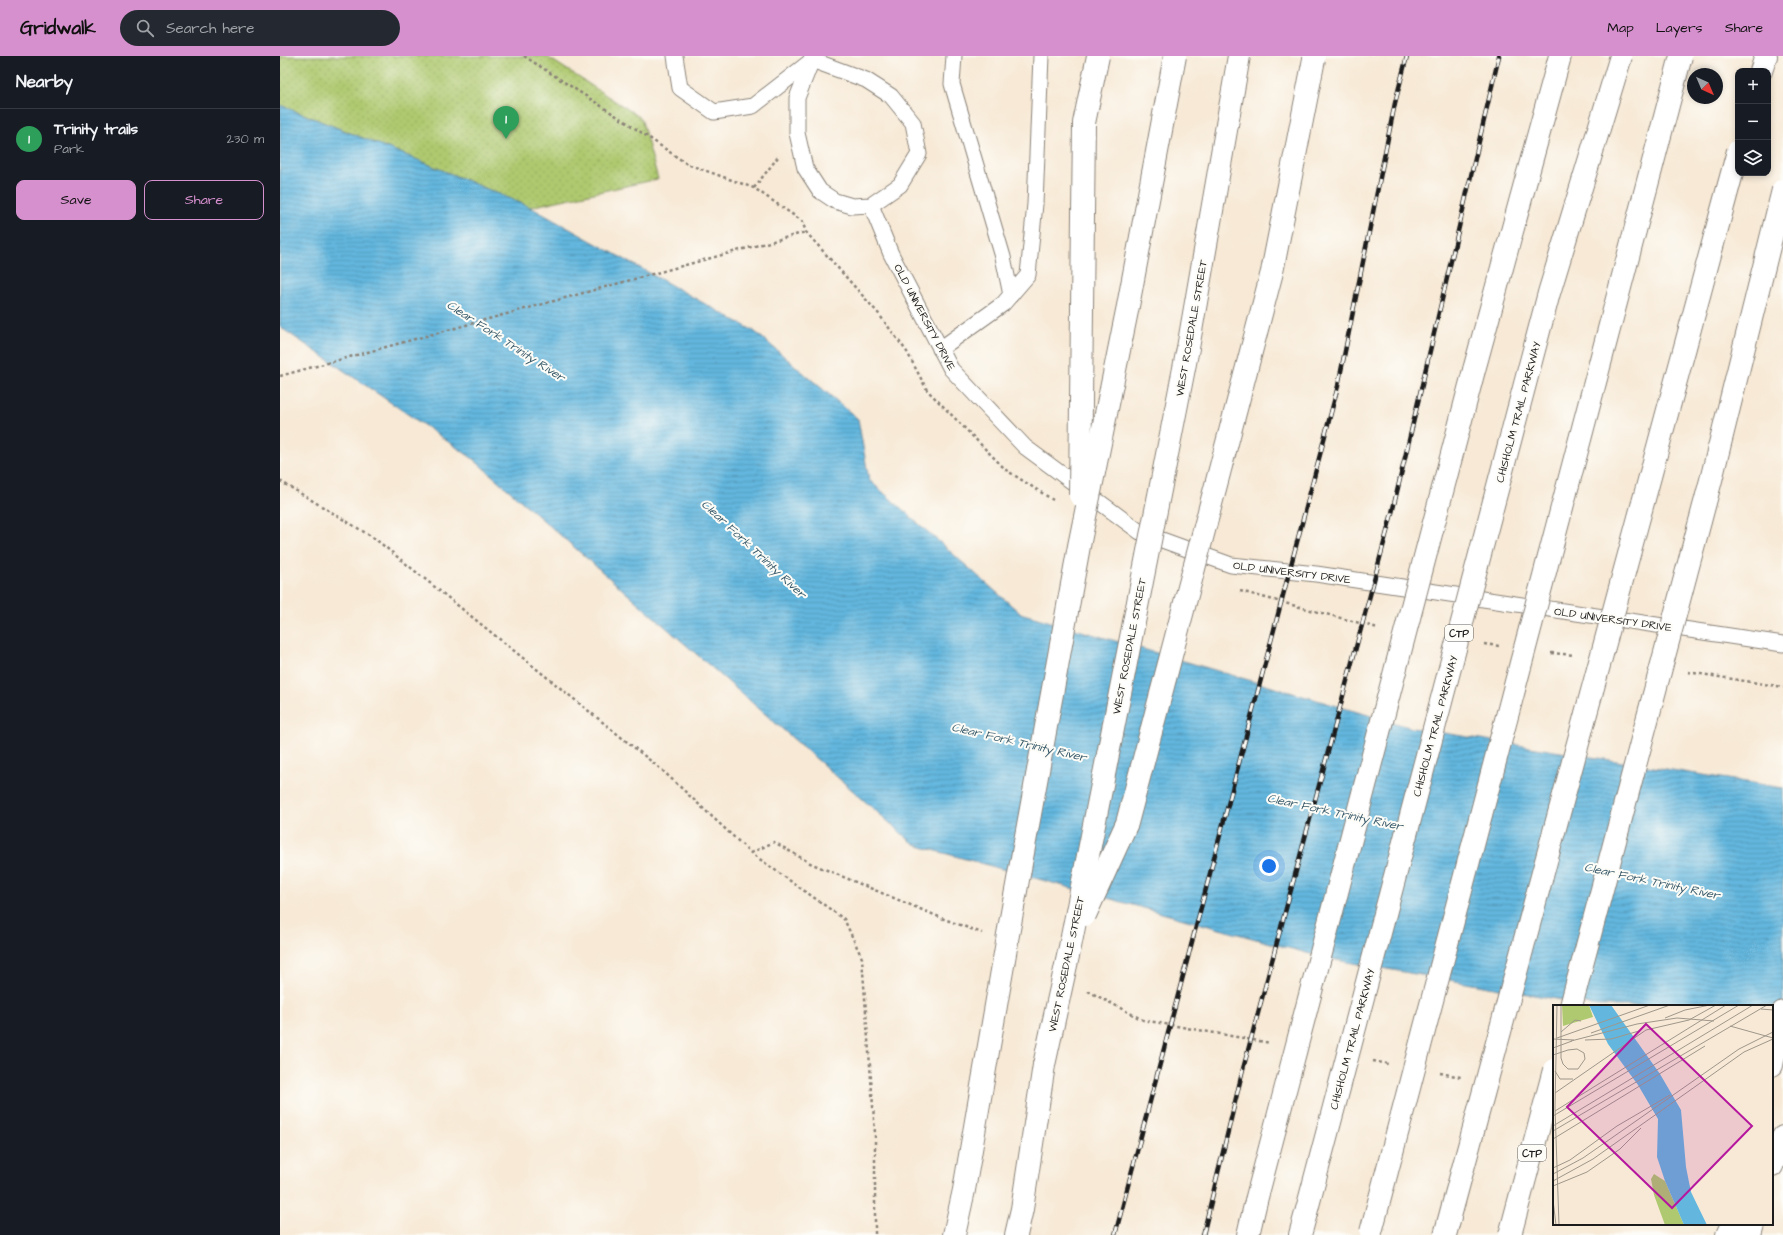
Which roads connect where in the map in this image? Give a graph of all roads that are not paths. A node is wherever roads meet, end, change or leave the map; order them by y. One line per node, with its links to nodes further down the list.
1 (675, 56): 11 (lane)
2 (954, 56): 17 (lane)
3 (1041, 56): 17 (lane)
4 (1098, 56): 19 (main road, bridge)
5 (1175, 56): 19 (main road, bridge)
6 (1239, 56): 21 (main road, WEST ROSEDALE STREET, bridge)
7 (1560, 56): 33 (main road, bridge)
8 (1621, 56): 34 (main road, CHISHOLM TRAIL PARKWAY / CTP, bridge)
9 (1681, 56): 30 (main road, bridge)
10 (1766, 56): 13 (main road)
11 (811, 58): 16 (lane); 16 (lane)
12 (1314, 58): 21 (main road, bridge)
13 (1762, 68)
14 (1735, 162): 35 (main road, bridge)
15 (1783, 190): 22 (main road, bridge)
16 (871, 205): 18 (lane, OLD UNIVERSITY DRIVE)
17 (1011, 294): 18 (lane)
18 (940, 349): 20 (lane, OLD UNIVERSITY DRIVE)
19 (1079, 546): 31 (main road, bridge)
20 (1783, 644)
21 (1070, 947): 32 (main road, WEST ROSEDALE STREET, bridge)
22 (1571, 1005)
23 (1783, 1012): 24 (main road)
24 (1773, 1060)
25 (1553, 1074): 36 (main road, CTP, bridge)
26 (1783, 1137): 27 (main road)
27 (1773, 1163)
28 (1732, 1225): 37 (main road)
29 (1753, 1225): 38 (main road)
30 (1370, 1233)
31 (954, 1235)
32 (1016, 1235)
33 (1248, 1235)
34 (1300, 1235)
35 (1445, 1235)
36 (1510, 1235)
37 (1727, 1235)
38 (1750, 1235)

